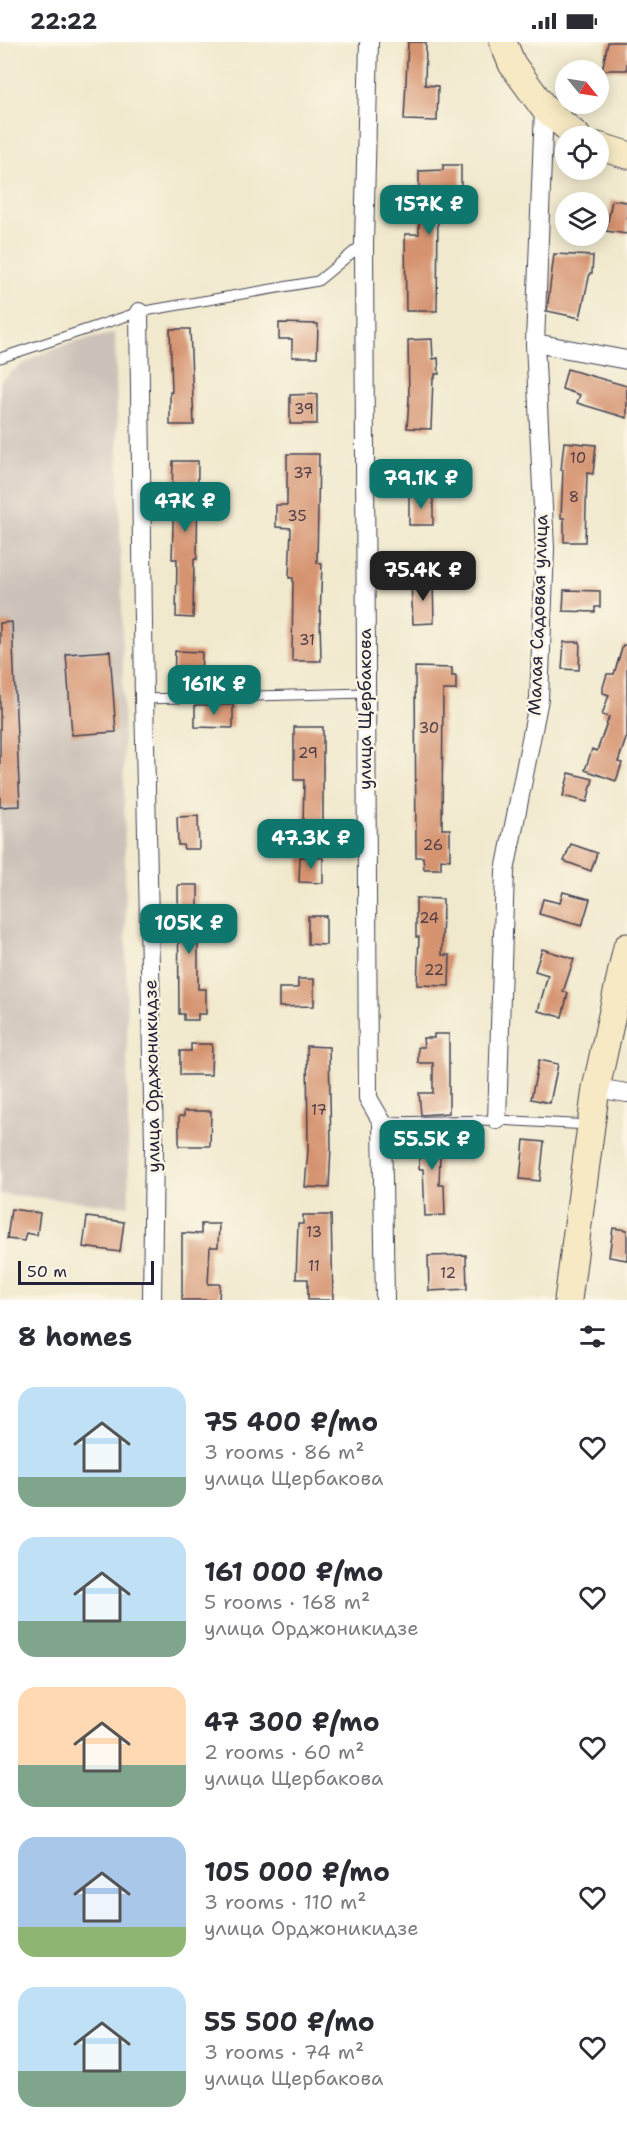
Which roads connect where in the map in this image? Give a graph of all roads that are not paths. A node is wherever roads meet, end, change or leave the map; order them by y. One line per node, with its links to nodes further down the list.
1 (369, 42): 7 (street, улица Щербакова)
2 (503, 42): 3 (main road)
3 (544, 108): 4 (main road); 9 (street, Малая Садовая улица)
4 (565, 126)
5 (609, 149): 6 (main road)
6 (627, 155)
7 (364, 243): 8 (lane); 12 (street, улица Щербакова)
8 (139, 312): 10 (lane); 13 (street, улица Орджоникидзе)
9 (535, 343): 11 (street); 17 (street, Малая Садовая улица)
10 (0, 358)
11 (627, 360)
12 (364, 693): 13 (lane); 18 (street, улица Щербакова)
13 (144, 699): 20 (street, улица Орджоникидзе)
14 (627, 948): 15 (main road)
15 (596, 1088): 16 (street); 19 (main road)
16 (627, 1093)
17 (497, 1120): 18 (lane); 19 (lane)
18 (382, 1122): 21 (street, улица Щербакова)
19 (591, 1125): 22 (main road)
20 (152, 1300)
21 (384, 1300)
22 (570, 1300)

